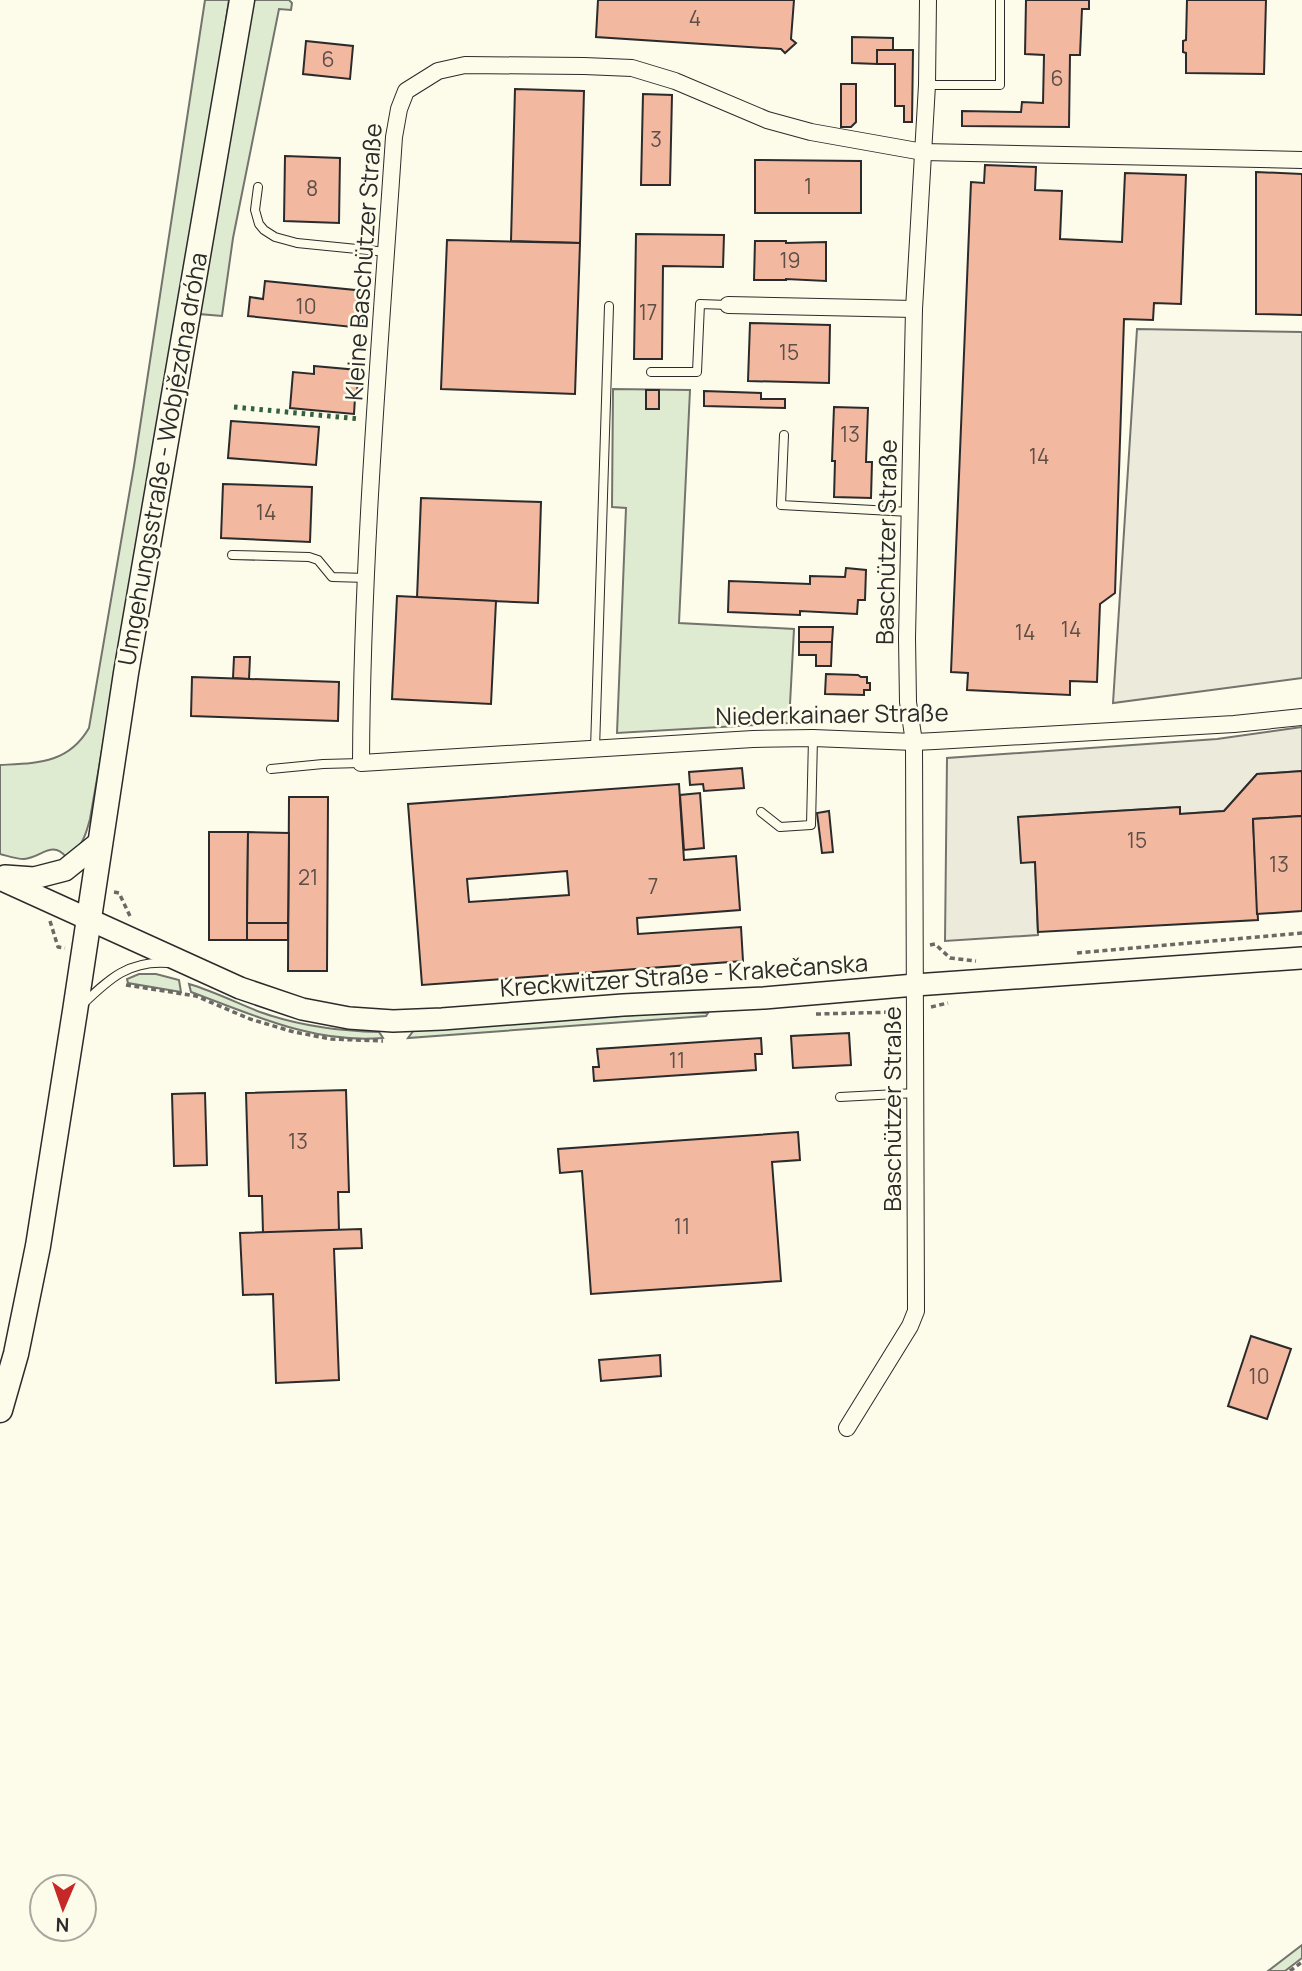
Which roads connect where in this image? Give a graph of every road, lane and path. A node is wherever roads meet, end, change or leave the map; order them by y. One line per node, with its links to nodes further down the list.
1 (242, 0): 24 (main road, Umgehungsstraße - Wobjězdna dróha)
2 (928, 0): 4 (street, Baschützer Straße)
3 (1000, 0): 4 (lane)
4 (927, 85): 5 (street, Baschützer Straße)
5 (923, 152): 6 (street); 8 (street, Kleine Baschützer Straße); 11 (street, Baschützer Straße)
6 (1302, 160)
7 (258, 187): 8 (lane)
8 (387, 252): 16 (street, Kleine Baschützer Straße)
9 (728, 305): 11 (street); 12 (lane)
10 (609, 306): 20 (lane)
11 (914, 309): 14 (street, Baschützer Straße)
12 (650, 372)
13 (784, 435): 14 (lane)
14 (910, 512): 19 (street, Baschützer Straße)
15 (232, 555): 16 (lane)
16 (367, 578): 21 (street, Kleine Baschützer Straße)
17 (1302, 717): 19 (street, Niederkainaer Straße)
18 (813, 738): 19 (street, Niederkainaer Straße); 20 (street, Niederkainaer Straße); 23 (lane)
19 (914, 742): 30 (street, Baschützer Straße)
20 (595, 749): 21 (street, Niederkainaer Straße)
21 (361, 764): 22 (lane)
22 (271, 769)
23 (761, 812)
24 (101, 841): 25 (street); 26 (main road, Umgehungsstraße - Wobjězdna dróha)
25 (0, 877): 27 (street)
26 (93, 888): 27 (main road, Umgehungsstraße - Wobjězdna dróha); 28 (path)
27 (89, 919): 34 (street, Kreckwitzer Straße - Krakečanska); 36 (main road, Umgehungsstraße - Wobjězdna dróha)
28 (134, 922)
29 (1302, 933): 31 (path)
30 (915, 946): 33 (path); 35 (street, Baschützer Straße)
31 (1066, 954)
32 (1302, 958): 35 (street, Kreckwitzer Straße - Krakečanska)
33 (983, 961)
34 (185, 965): 35 (street, Kreckwitzer Straße - Krakečanska); 36 (lane)
35 (915, 985): 37 (street, Baschützer Straße)
36 (75, 1011): 39 (main road, Umgehungsstraße - Wobjězdna dróha)
37 (916, 1093): 38 (lane); 40 (street, Baschützer Straße)
38 (840, 1097)
39 (0, 1410)
40 (847, 1428)
41 (1302, 1962): 42 (path)
42 (1290, 1971)

